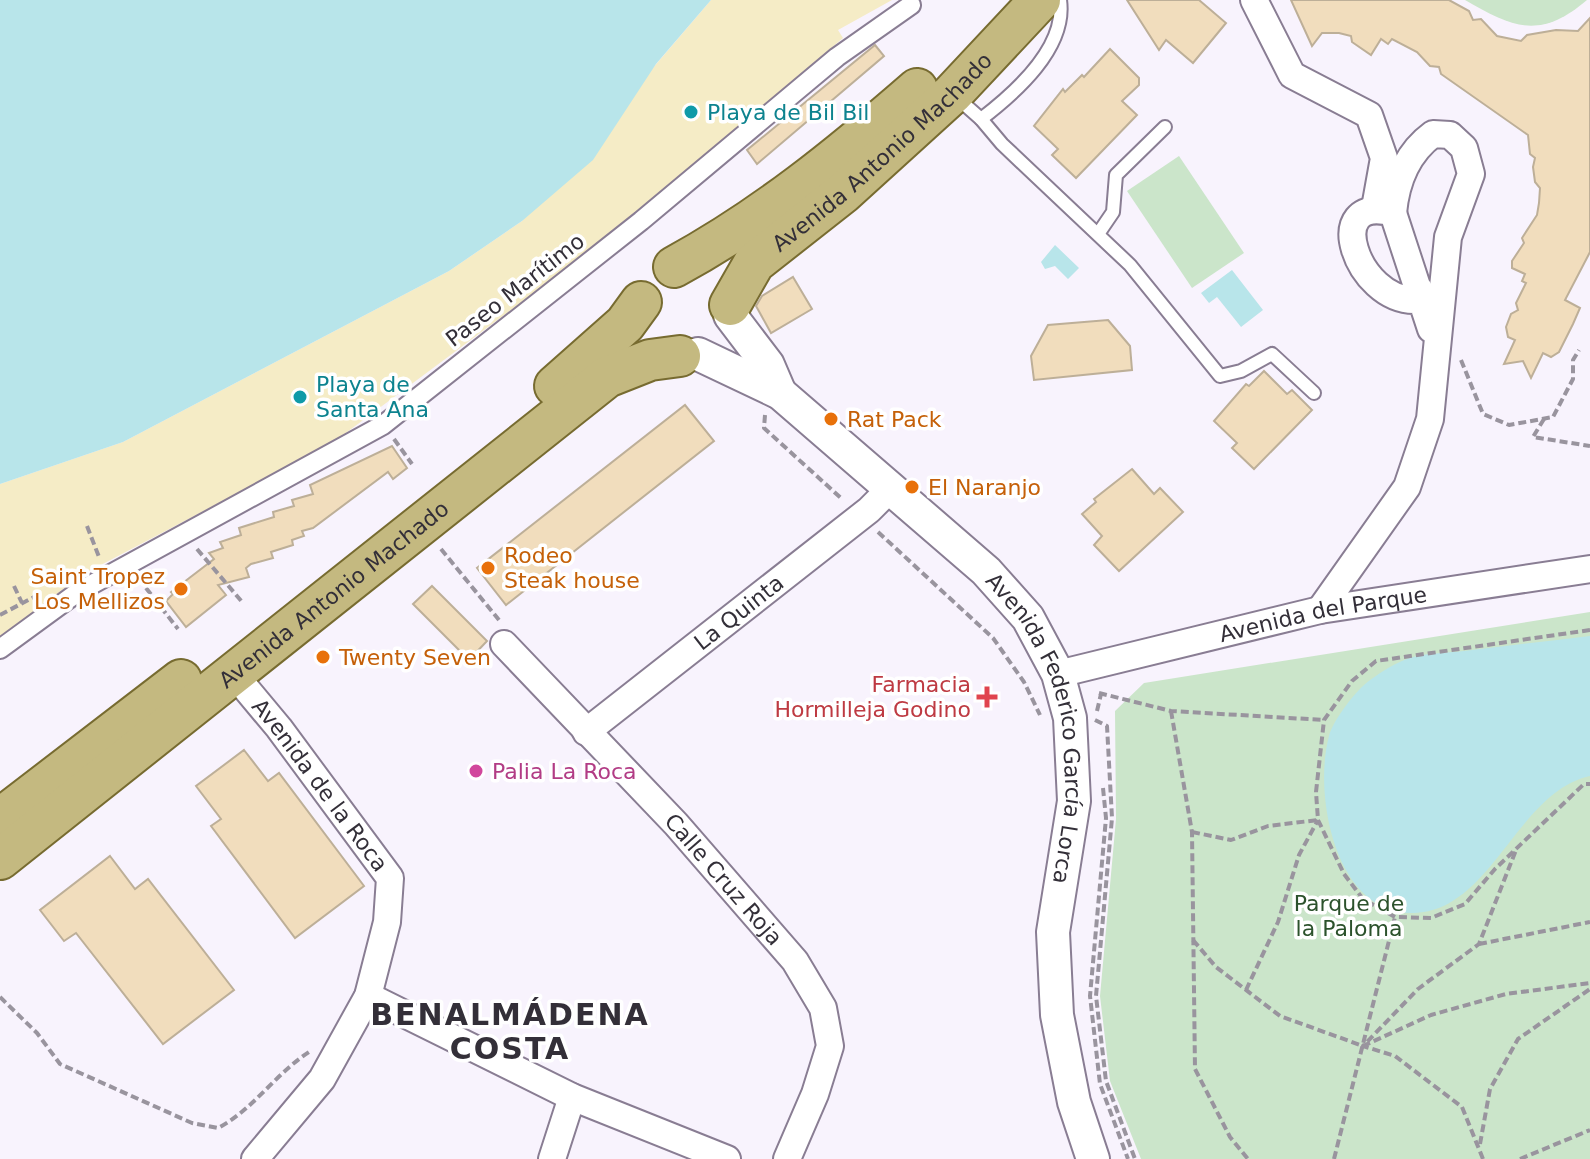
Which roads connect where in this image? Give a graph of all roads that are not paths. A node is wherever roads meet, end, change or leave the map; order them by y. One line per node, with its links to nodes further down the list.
1 (1003, 0): 10 (main road, Avenida Antonio Machado)
2 (1040, 0): 6 (main road, Avenida Antonio Machado)
3 (1060, 0): 6 (lane)
4 (1254, 0): 8 (street)
5 (911, 5): 22 (street, Paseo Marítimo)
6 (966, 106): 9 (lane); 13 (main road, Avenida Antonio Machado)
7 (1165, 127): 9 (lane)
8 (1384, 210): 11 (street); 11 (street); 14 (street)
9 (1098, 234): 17 (lane)
10 (674, 267): 12 (main road); 13 (main road)
11 (1419, 289): 14 (street)
12 (641, 302): 15 (main road); 26 (main road, Avenida Antonio Machado)
13 (730, 310): 15 (main road); 16 (street)
14 (1437, 348): 20 (street)
15 (698, 358): 16 (street); 24 (main road, Avenida Antonio Machado)
16 (780, 393): 18 (street, Avenida Federico García Lorca)
17 (1314, 393)
18 (890, 489): 23 (street, Avenida Federico García Lorca); 25 (street, La Quinta)
19 (1590, 569): 20 (street, Avenida del Parque)
20 (1320, 610): 23 (street, Avenida del Parque)
21 (503, 634): 25 (street, Calle Cruz Roja)
22 (0, 649)
23 (1072, 670): 34 (street, Avenida Federico García Lorca)
24 (233, 673): 27 (main road, Avenida Antonio Machado); 28 (street, Avenida de la Roca)
25 (586, 732): 33 (street, Calle Cruz Roja)
26 (0, 819)
27 (0, 859)
28 (368, 996): 29 (street); 30 (street)
29 (572, 1097): 31 (street); 32 (street)
30 (260, 1157)
31 (552, 1159)
32 (727, 1159)
33 (787, 1159)
34 (1093, 1159)

